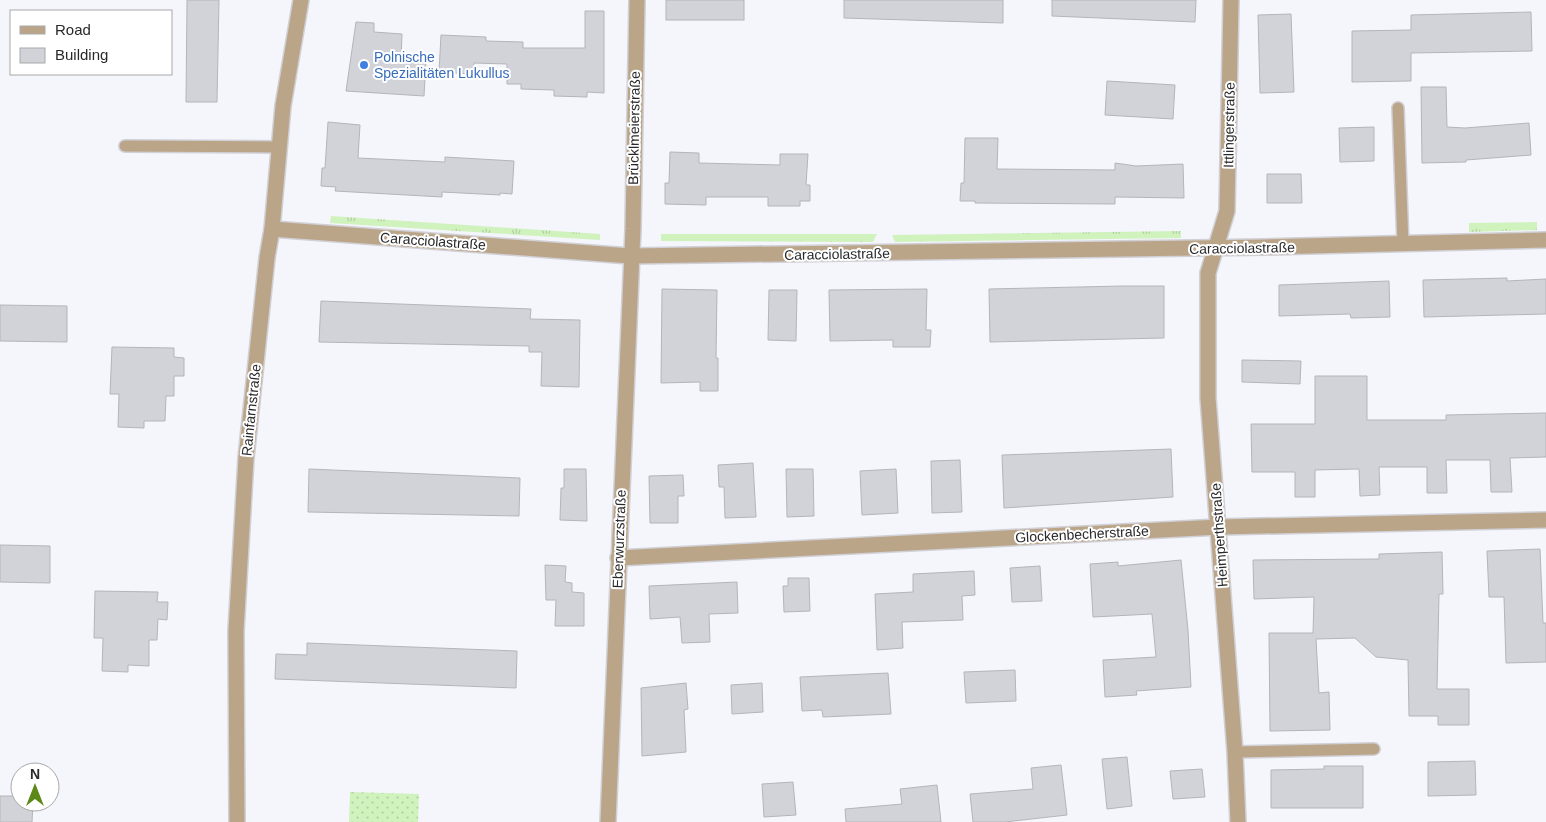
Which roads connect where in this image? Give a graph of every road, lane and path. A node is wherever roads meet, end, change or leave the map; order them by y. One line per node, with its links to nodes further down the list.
1 (301, 0): 6 (street, Rainfarnstraße)
2 (637, 0): 11 (street, Brücklmeierstraße)
3 (1231, 0): 10 (street, Ittlingerstraße)
4 (1398, 108): 9 (lane)
5 (125, 146): 6 (lane)
6 (278, 148): 7 (street, Rainfarnstraße)
7 (272, 229): 11 (street, Caracciolastraße); 17 (street, Rainfarnstraße)
8 (1546, 240): 9 (street, Caracciolastraße)
9 (1403, 245): 10 (street, Caracciolastraße)
10 (1216, 248): 11 (street, Caracciolastraße); 13 (street, Heimperthstraße)
11 (630, 256): 14 (street, Eberwurzstraße)
12 (1546, 520): 13 (street, Glockenbecherstraße)
13 (1219, 527): 14 (street, Glockenbecherstraße); 16 (street, Heimperthstraße)
14 (618, 558): 18 (street, Eberwurzstraße)
15 (1374, 748): 16 (lane)
16 (1236, 752): 19 (street, Heimperthstraße)
17 (237, 822)
18 (608, 822)
19 (1238, 822)

